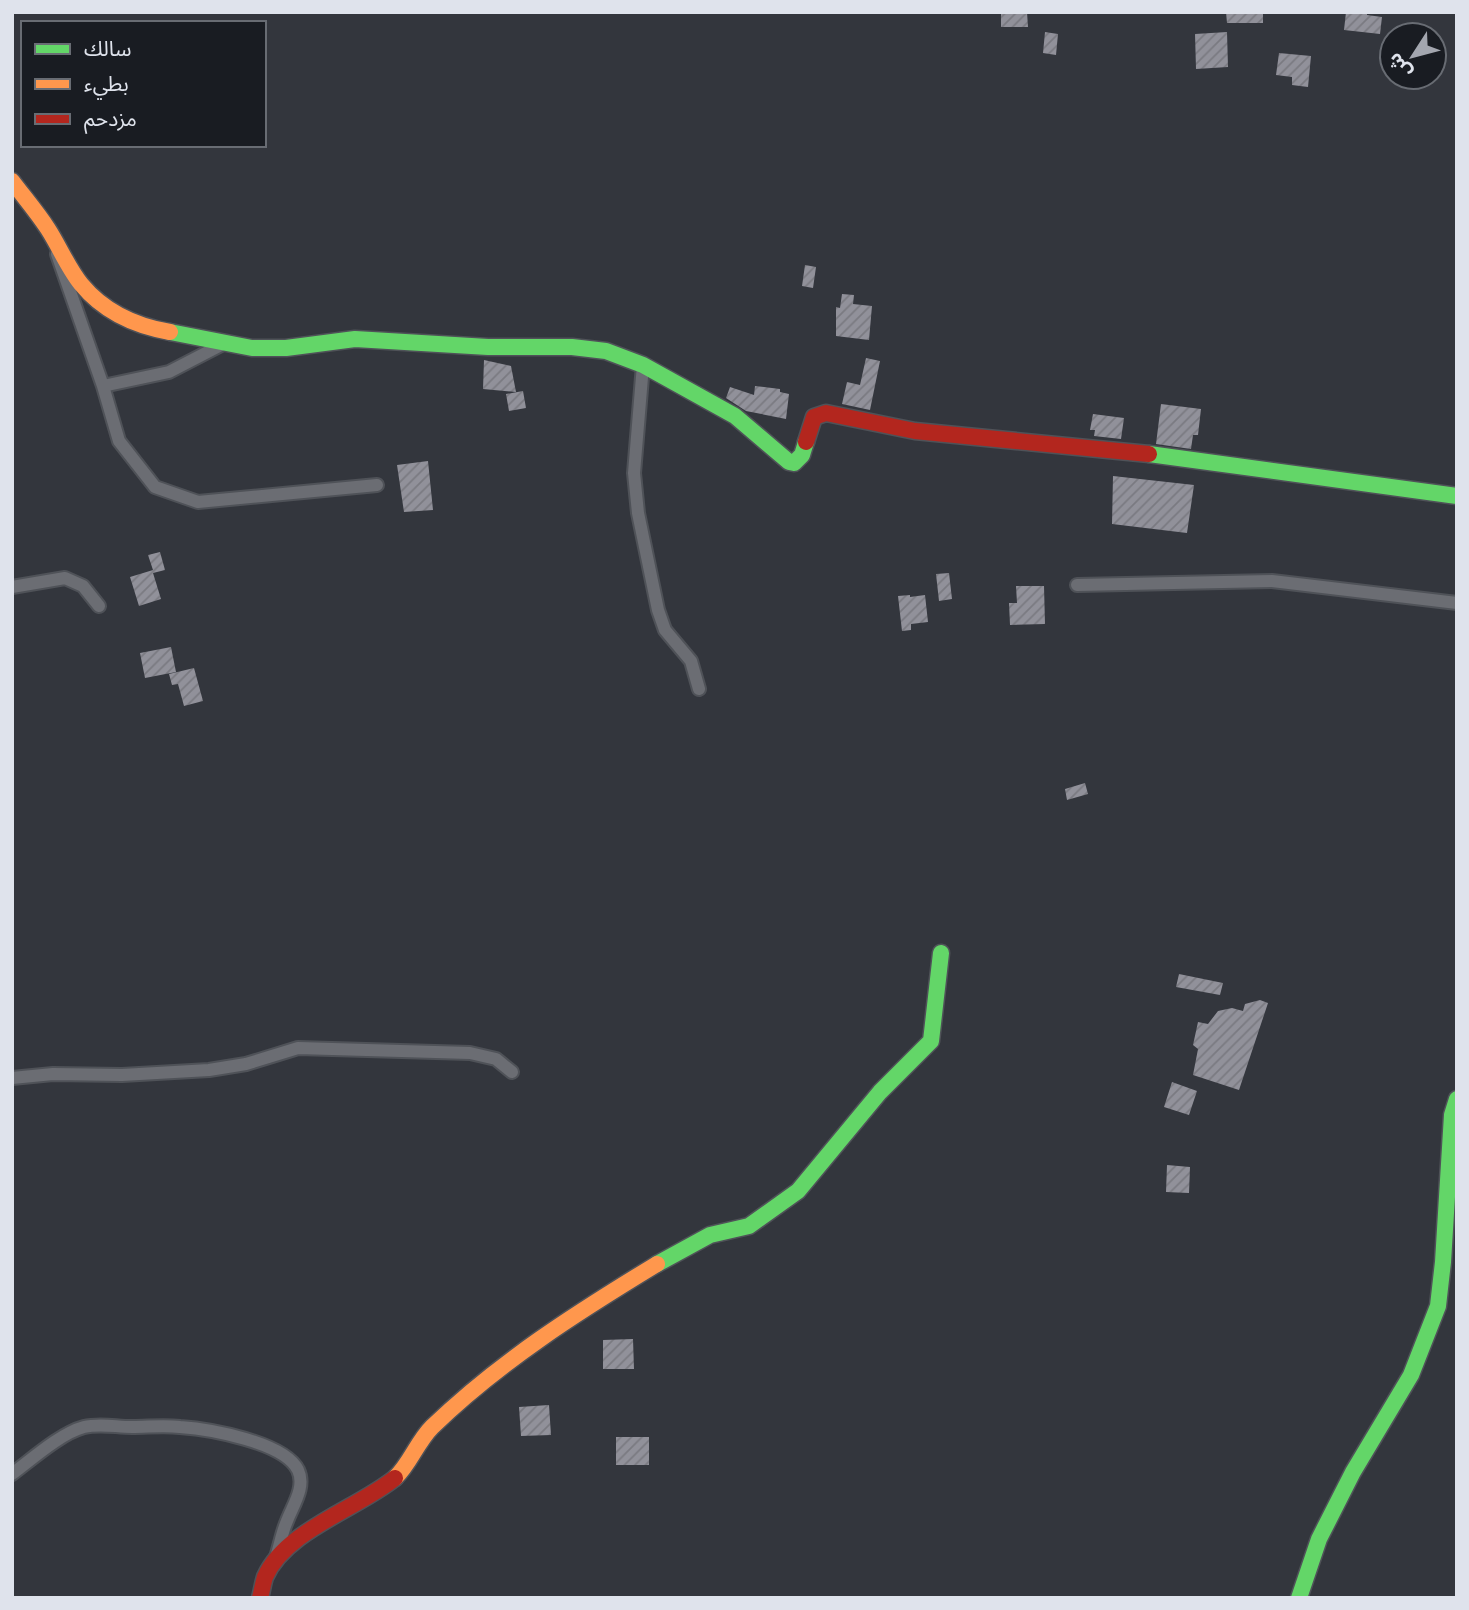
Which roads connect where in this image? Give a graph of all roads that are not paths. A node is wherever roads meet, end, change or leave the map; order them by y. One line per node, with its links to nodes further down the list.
1 (12, 181): 2 (street)
2 (47, 227): 3 (street); 5 (street)
3 (225, 343): 4 (street); 5 (street)
4 (643, 365): 7 (street); 12 (street)
5 (103, 386): 6 (street)
6 (377, 485)
7 (1457, 496)
8 (1077, 585): 10 (street)
9 (12, 587): 11 (street)
10 (1457, 603)
11 (99, 606)
12 (699, 689)
13 (941, 953): 19 (street)
14 (512, 1072): 15 (street)
15 (12, 1077)
16 (1457, 1099): 17 (street)
17 (1453, 1158): 21 (street)
18 (12, 1474): 19 (street)
19 (276, 1558): 20 (street)
20 (260, 1598)
21 (1299, 1598)

